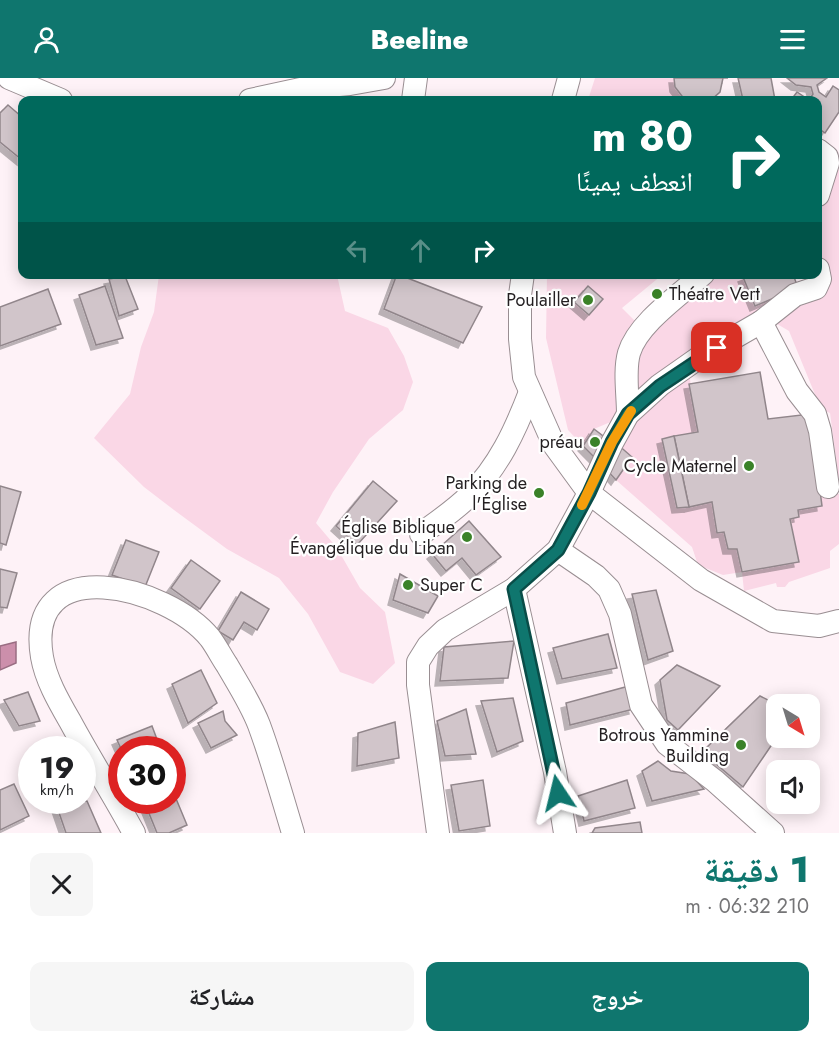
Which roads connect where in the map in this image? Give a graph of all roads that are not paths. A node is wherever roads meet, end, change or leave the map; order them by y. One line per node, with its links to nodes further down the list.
1 (9, 78): 5 (street)
2 (384, 78): 6 (street)
3 (416, 78): 7 (street)
4 (569, 78): 8 (street)
5 (52, 96)
6 (269, 96)
7 (414, 96)
8 (564, 96)
9 (826, 159): 10 (street)
10 (822, 177)
11 (522, 279): 16 (street)
12 (697, 279): 17 (street)
13 (819, 279): 14 (street)
14 (802, 283): 15 (street)
15 (761, 322): 17 (street); 18 (street)
16 (530, 392): 19 (street); 20 (street)
17 (628, 414): 19 (street)
18 (828, 486)
19 (589, 493): 21 (street); 23 (street)
20 (421, 534)
21 (558, 550): 22 (street); 28 (street)
22 (514, 589): 26 (street); 27 (street)
23 (839, 621)
24 (134, 833): 25 (street)
25 (293, 833)
26 (438, 833)
27 (565, 833)
28 (773, 833)

